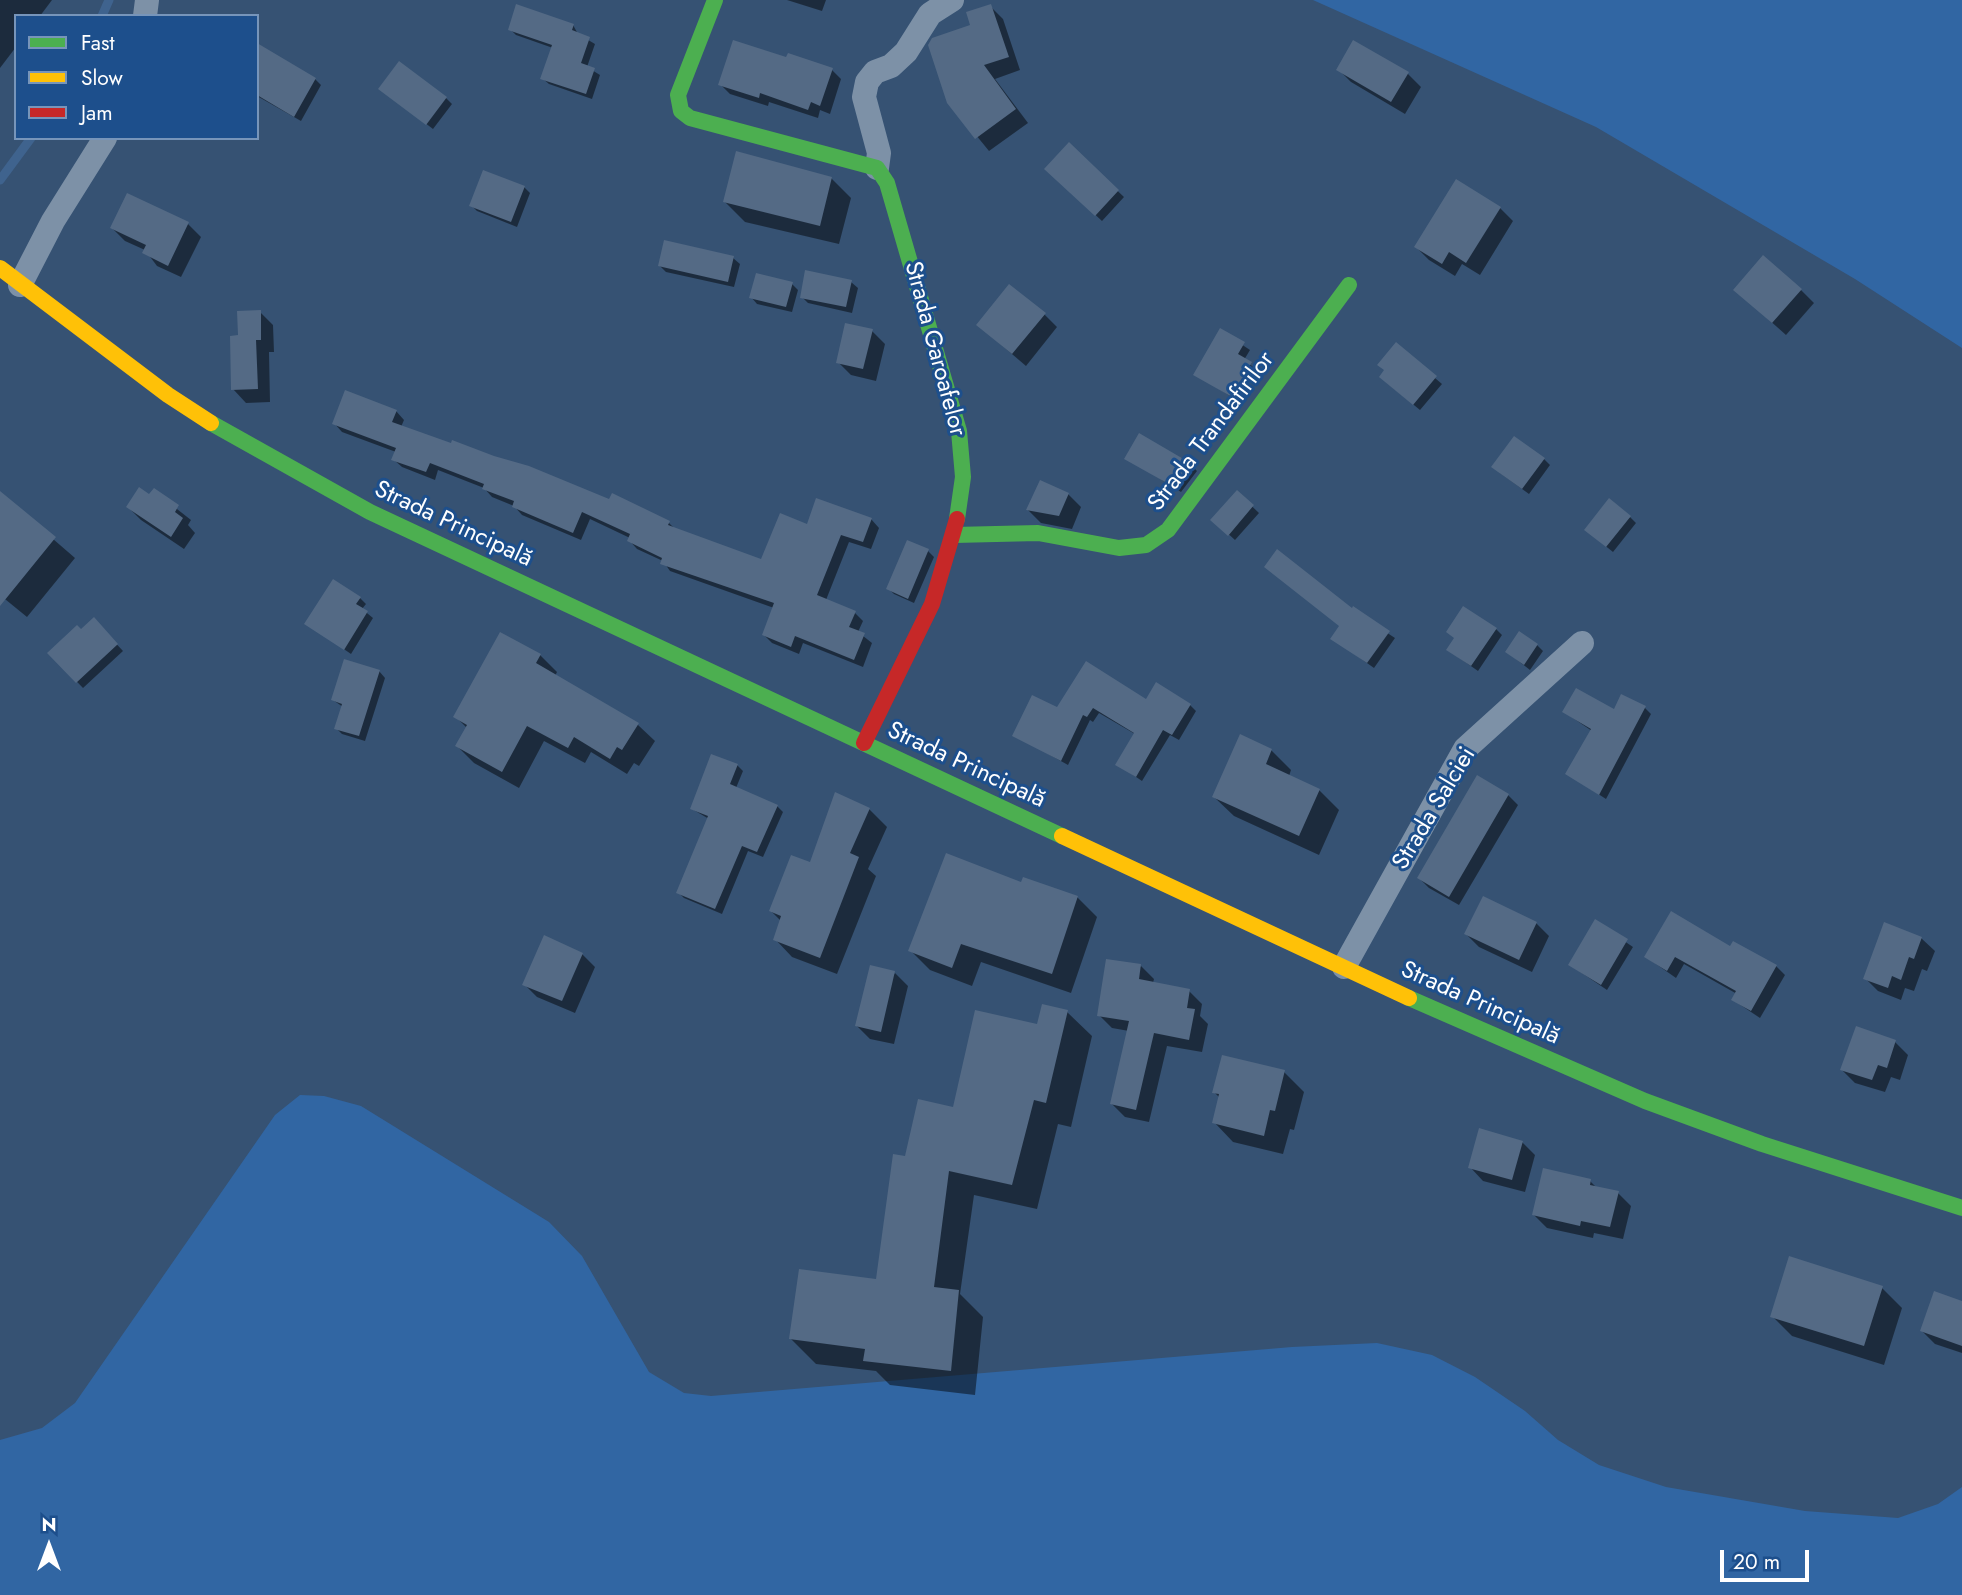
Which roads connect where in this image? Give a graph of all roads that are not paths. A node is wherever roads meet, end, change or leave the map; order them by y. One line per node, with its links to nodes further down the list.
1 (715, 0): 4 (main road)
2 (952, 0): 4 (street, Strada Garoafelor)
3 (104, 140): 6 (street)
4 (877, 168): 8 (main road, Strada Garoafelor)
5 (0, 268): 6 (main road, Strada Principală)
6 (20, 285): 10 (main road, Strada Principală)
7 (1349, 285): 8 (main road, Strada Trandafirilor)
8 (954, 535): 10 (main road, Strada Garoafelor)
9 (1582, 643): 11 (street, Strada Salciei)
10 (864, 743): 11 (main road, Strada Principală)
11 (1345, 967): 12 (main road, Strada Principală)
12 (1962, 1208)

